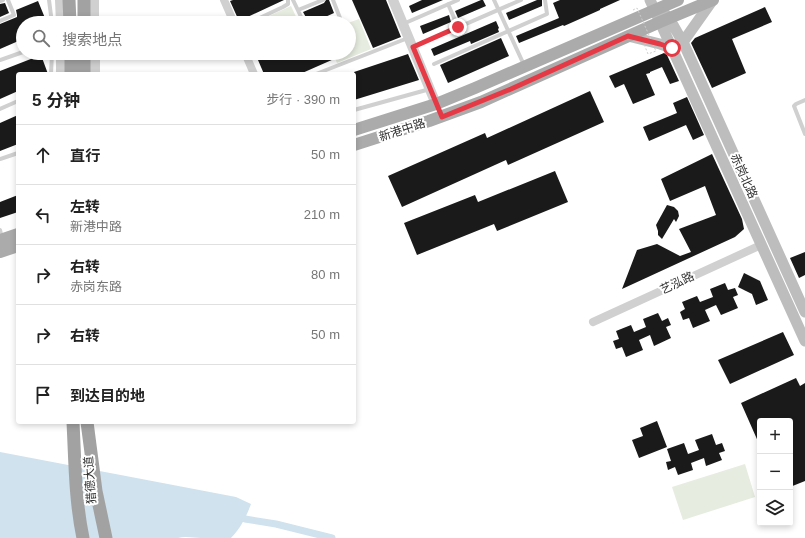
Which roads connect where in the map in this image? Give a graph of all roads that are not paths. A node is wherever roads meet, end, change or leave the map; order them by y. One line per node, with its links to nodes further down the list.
1 (4, 0): 20 (lane)
2 (8, 0): 35 (lane)
3 (49, 0): 25 (lane)
4 (60, 0): 26 (street)
5 (69, 0): 27 (highway)
6 (84, 0): 28 (highway)
7 (94, 0): 29 (street)
8 (224, 0): 30 (street)
9 (288, 0): 31 (lane)
10 (293, 0): 23 (lane)
11 (323, 0): 23 (lane)
12 (333, 0): 33 (lane)
13 (393, 0): 36 (street)
14 (458, 0): 21 (lane)
15 (494, 0): 24 (lane)
16 (521, 0): 24 (lane)
17 (545, 0): 38 (lane)
18 (678, 0): 22 (main road, 新港中路)
19 (712, 0): 34 (main road, 新港中路); 41 (main road)
20 (0, 1)
21 (448, 4): 36 (lane); 37 (lane)
22 (655, 5): 34 (main road); 52 (main road, 新港中路)
23 (298, 10): 32 (lane)
24 (498, 10): 37 (lane); 38 (lane)
25 (51, 16)
26 (61, 16)
27 (70, 16)
28 (84, 16)
29 (94, 16)
30 (231, 16)
31 (264, 16)
32 (301, 16)
33 (339, 16)
34 (665, 20): 39 (main road, 新港中路); 41 (main road, 赤岗北路); 42 (main road, 赤岗北路)
35 (0, 21)
36 (403, 24): 40 (street)
37 (458, 27): 40 (lane)
38 (509, 32): 51 (lane); 52 (lane)
39 (628, 36): 42 (main road); 67 (main road, 新港中路)
40 (411, 42): 59 (lane); 60 (street)
41 (683, 42): 79 (main road, 赤岗北路)
42 (672, 48): 76 (main road, 赤岗北路)
43 (16, 54): 44 (lane)
44 (0, 60)
45 (52, 60): 53 (lane)
46 (61, 60): 54 (street)
47 (71, 60): 55 (highway)
48 (84, 60): 56 (highway)
49 (94, 60): 57 (street)
50 (249, 60): 58 (street)
51 (434, 64)
52 (525, 67): 63 (main road, 新港中路)
53 (51, 72)
54 (61, 72)
55 (71, 72)
56 (84, 72)
57 (95, 72)
58 (253, 72)
59 (322, 72)
60 (430, 89): 63 (street); 65 (lane)
61 (805, 100): 70 (lane)
62 (16, 102): 64 (lane)
63 (436, 104): 66 (main road, 新港中路); 67 (main road)
64 (0, 109)
65 (356, 109)
66 (412, 112): 68 (main road); 69 (main road, 新港中路)
67 (442, 117): 68 (main road, 新港中路)
68 (417, 125): 71 (main road, 新港中路)
69 (356, 129)
70 (805, 134)
71 (356, 144)
72 (16, 154): 73 (lane)
73 (0, 159)
74 (16, 234): 75 (main road)
75 (1, 236)
76 (761, 245): 80 (street, 艺泓路); 81 (main road, 赤岗北路)
77 (16, 247): 78 (main road)
78 (0, 252)
79 (805, 312)
80 (593, 322)
81 (805, 341)
82 (73, 424): 85 (highway, 猎德大道, bridge)
83 (87, 424): 86 (highway, 猎德大道, bridge)
84 (87, 424): 87 (highway, bridge)
85 (82, 538)
86 (96, 538)
87 (106, 538)

